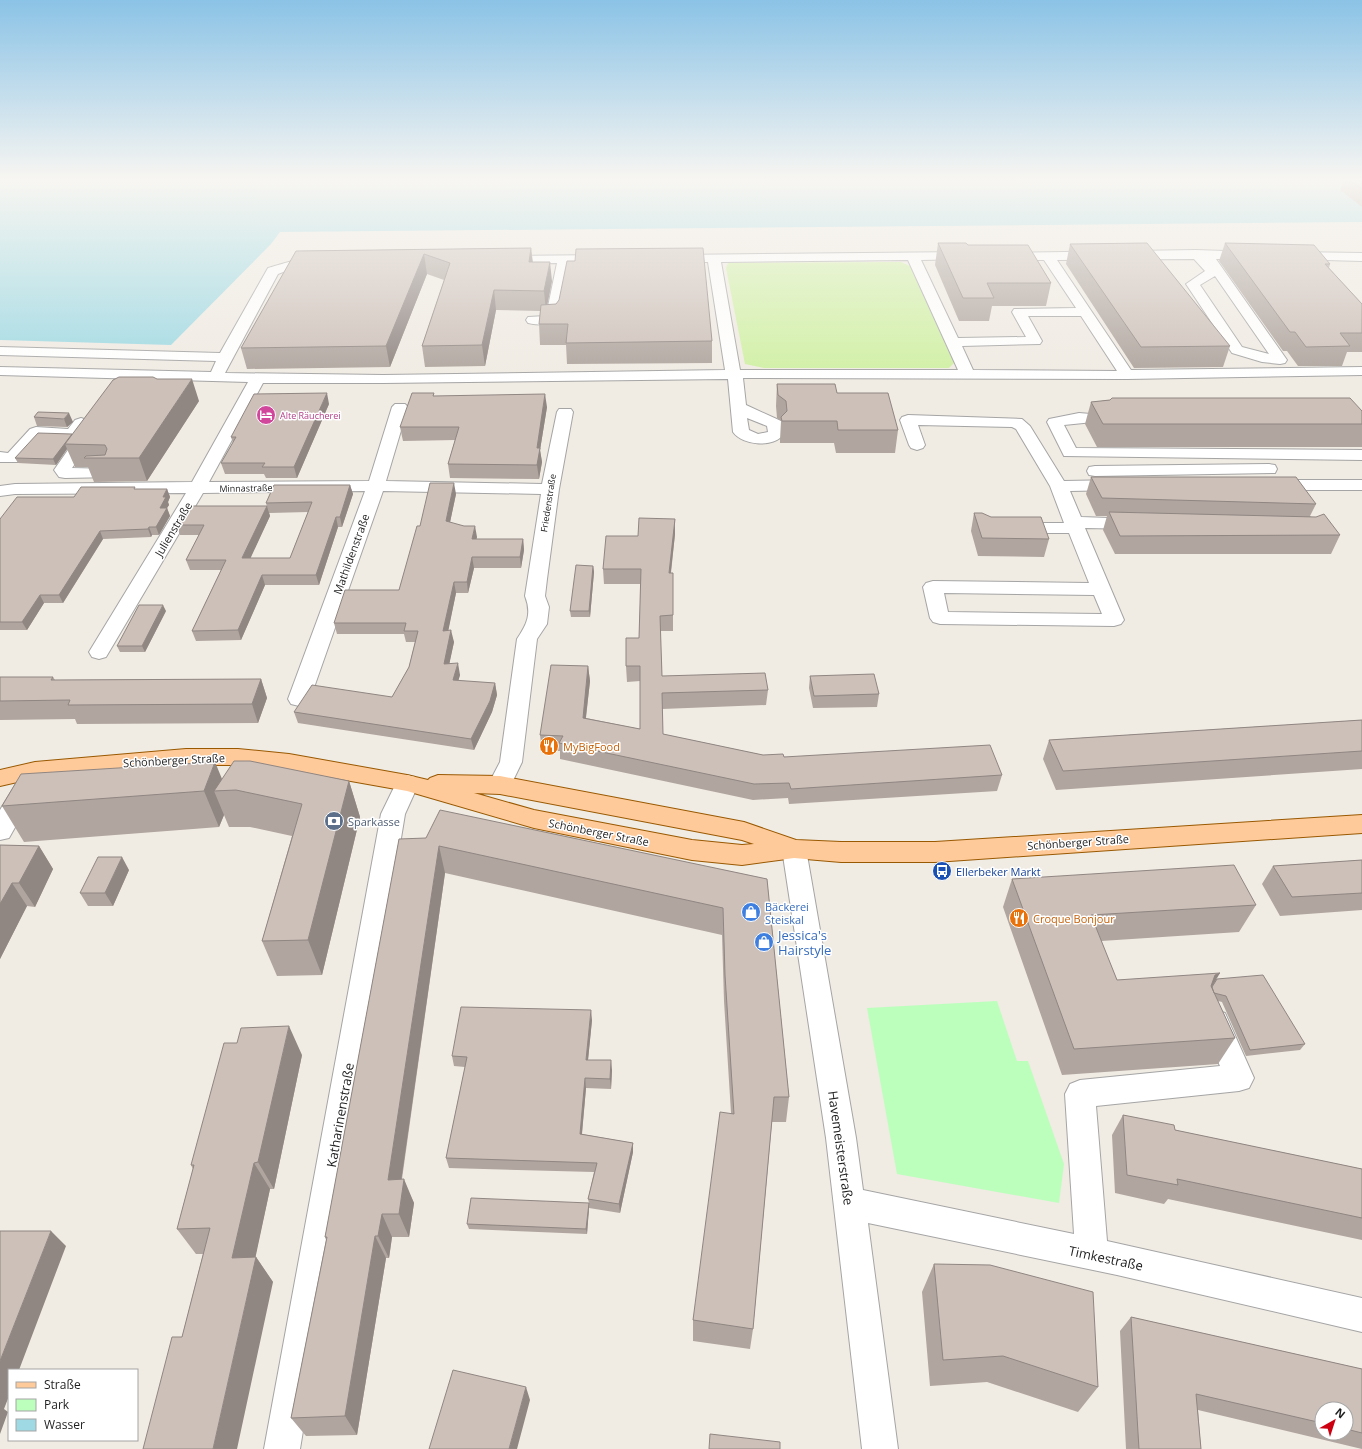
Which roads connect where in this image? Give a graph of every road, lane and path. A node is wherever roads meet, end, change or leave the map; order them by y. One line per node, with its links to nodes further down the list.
1 (1201, 254): 2 (street); 5 (street); 20 (street); 20 (street)
2 (1260, 255)
3 (976, 256): 7 (street)
4 (992, 256): 5 (street)
5 (1048, 256): 15 (street)
6 (1284, 256): 9 (street)
7 (913, 257): 8 (street); 17 (street)
8 (714, 258): 11 (street); 23 (street)
9 (1362, 258)
10 (619, 259): 13 (street)
11 (659, 259)
12 (493, 260): 13 (street)
13 (564, 260): 16 (street)
14 (327, 262): 19 (street)
15 (1085, 312): 17 (street); 26 (street)
16 (533, 320)
17 (953, 342): 25 (street)
18 (0, 352): 19 (street)
19 (225, 357): 28 (street)
20 (1280, 360): 24 (street)
21 (0, 371): 27 (street)
22 (1362, 372): 24 (street)
23 (734, 374): 25 (street); 29 (street); 32 (street)
24 (1287, 374): 26 (street)
25 (968, 375): 26 (street)
26 (1127, 375)
27 (179, 377): 28 (street); 30 (street)
28 (216, 377): 29 (street)
29 (258, 378): 47 (street, Julienstraße)
30 (169, 389)
31 (400, 407): 45 (street, Mathildenstraße)
32 (739, 408)
33 (565, 412): 48 (street, Friedenstraße)
34 (100, 418): 42 (street)
35 (1097, 418): 38 (street)
36 (81, 422): 40 (street)
37 (917, 445): 46 (street)
38 (1070, 453): 39 (street); 43 (street)
39 (1362, 455)
40 (0, 457)
41 (1362, 469): 43 (street)
42 (107, 473)
43 (1092, 478): 44 (street); 46 (street)
44 (1362, 485)
45 (376, 486): 47 (street, Minnastraße); 48 (street, Minnastraße); 56 (street, Mathildenstraße)
46 (1059, 486): 52 (street)
47 (197, 489): 49 (street, Minnastraße); 55 (street, Julienstraße)
48 (550, 489): 61 (street, Friedenstraße)
49 (7, 490): 50 (street)
50 (0, 507)
51 (1152, 524): 52 (street)
52 (1074, 525): 53 (street); 54 (street)
53 (995, 528)
54 (1102, 589): 54 (street)
55 (99, 652)
56 (299, 699)
57 (36, 770): 58 (main road); 59 (main road); 60 (main road, Schönberger Straße); 63 (street)
58 (0, 778)
59 (0, 782)
60 (407, 783): 61 (main road, Schönberger Straße); 64 (main road, Schönberger Straße); 69 (street, Katharinenstraße)
61 (500, 786): 64 (main road, Schönberger Straße)
62 (1362, 824): 64 (main road, Schönberger Straße)
63 (0, 831)
64 (794, 849): 66 (street, Havemeisterstraße)
65 (1211, 1012): 67 (street)
66 (848, 1202): 67 (street, Timkestraße); 70 (street, Havemeisterstraße)
67 (1092, 1255): 68 (street, Timkestraße)
68 (1362, 1315)
69 (282, 1449)
70 (880, 1449)

